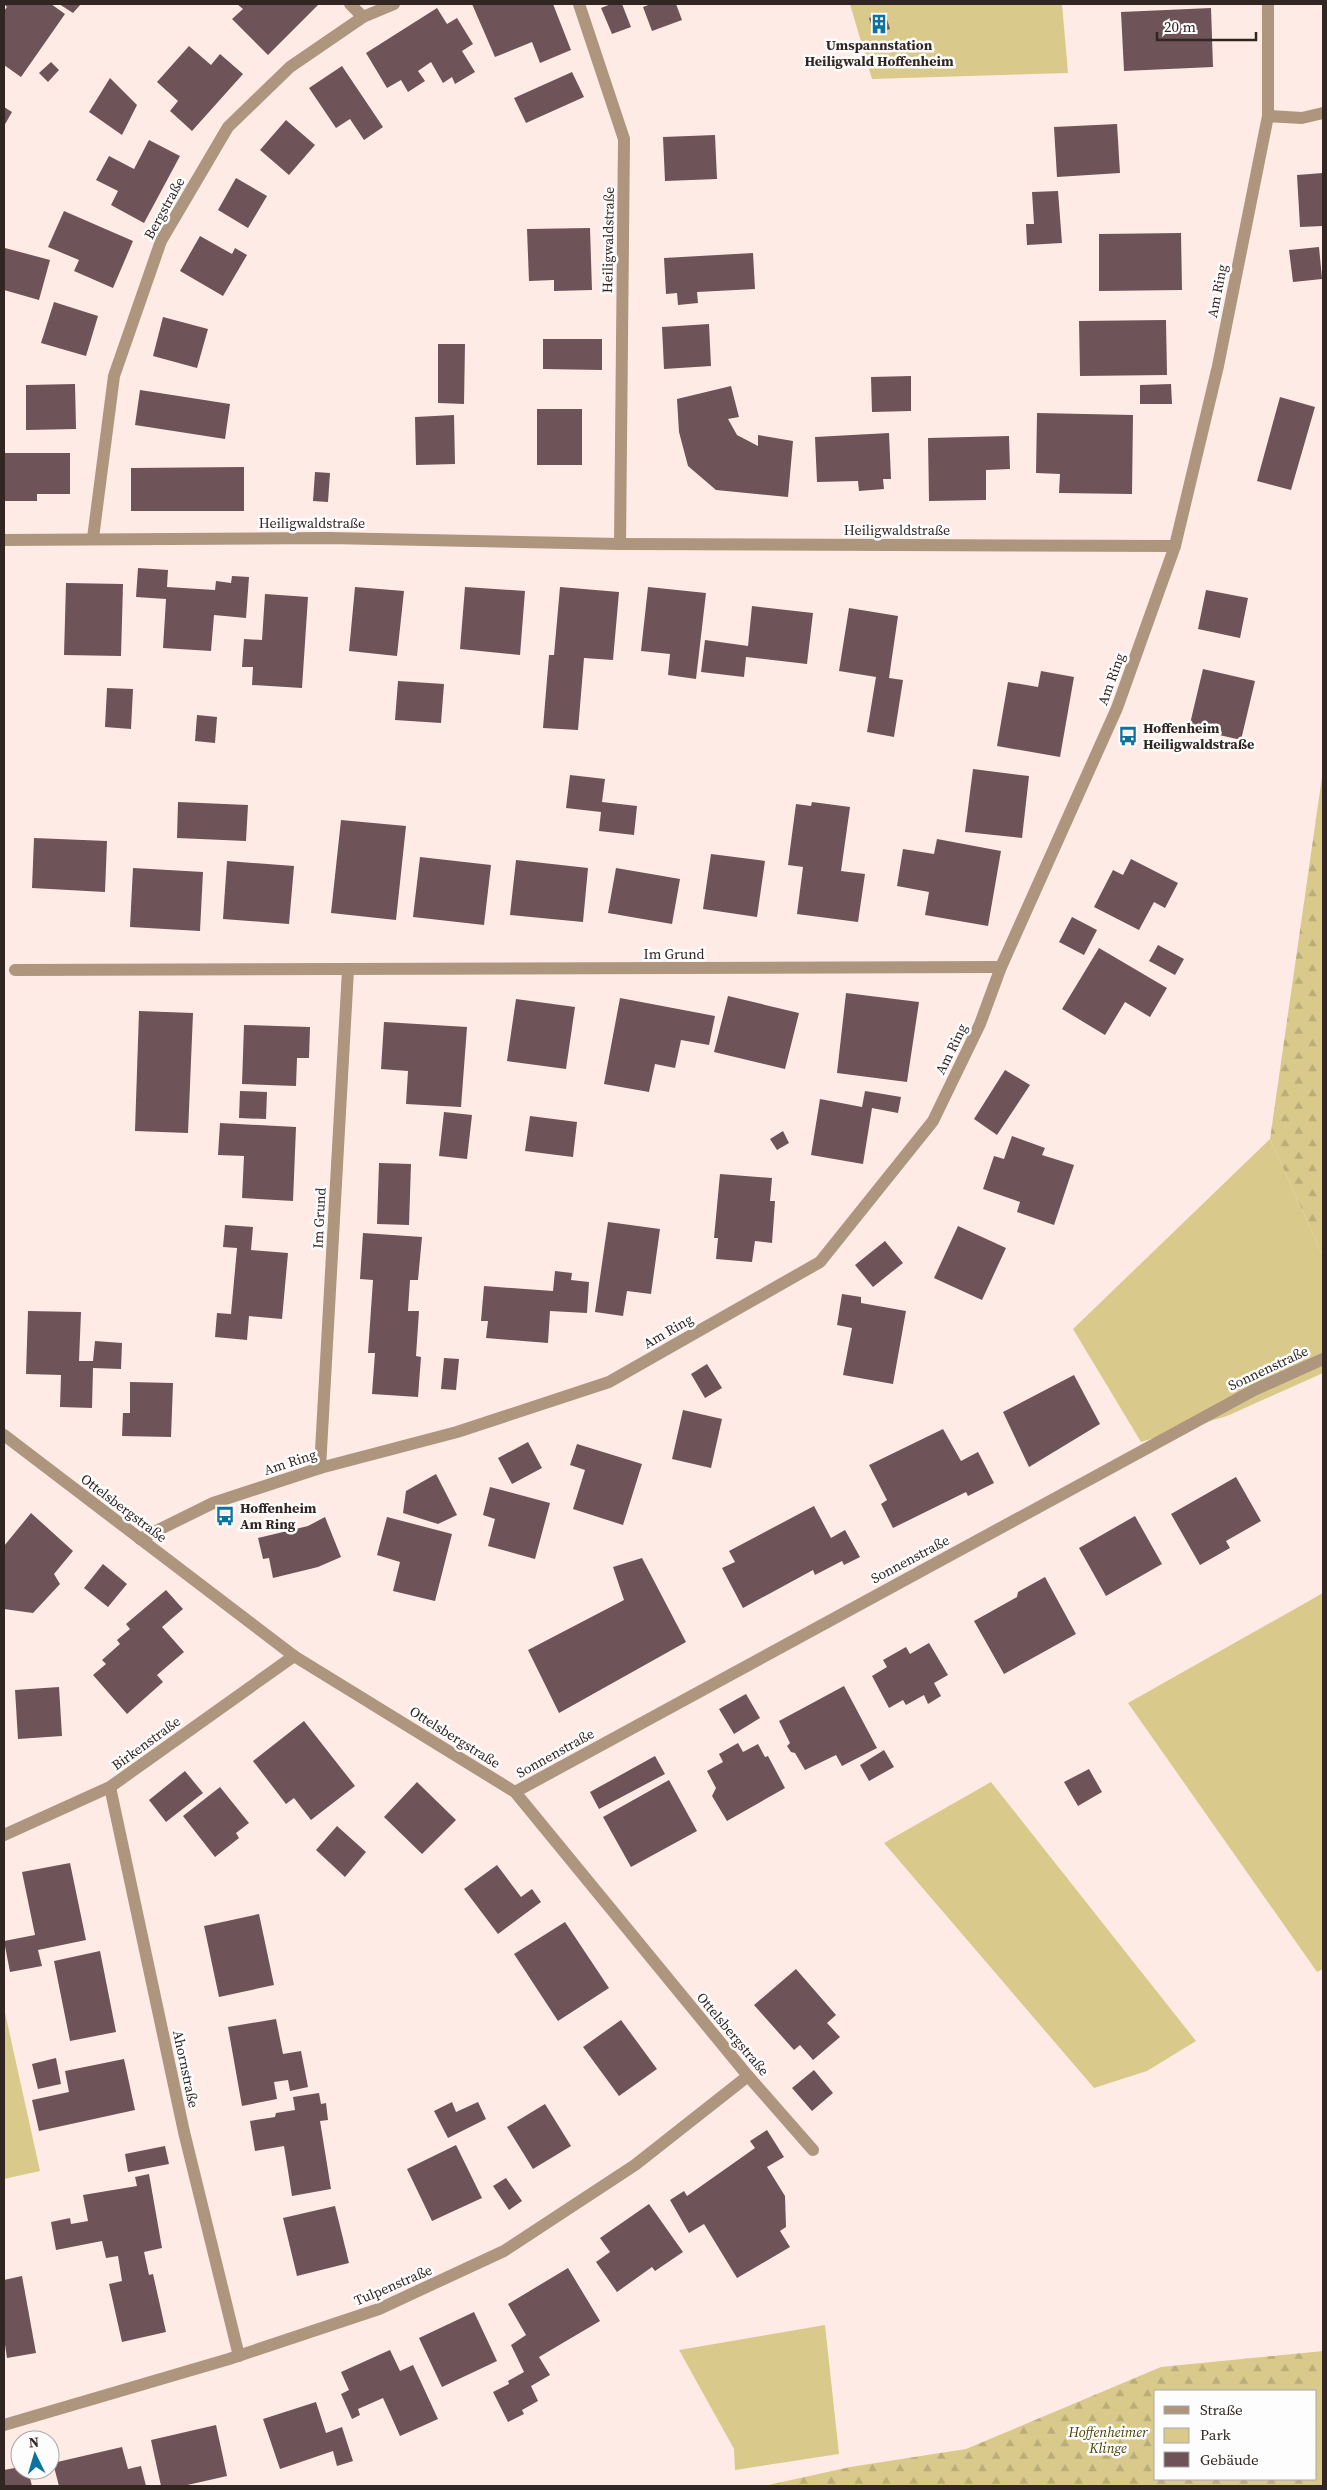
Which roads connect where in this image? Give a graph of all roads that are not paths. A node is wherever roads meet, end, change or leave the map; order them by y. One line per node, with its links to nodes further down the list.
1 (350, 4): 5 (street)
2 (394, 4): 5 (street, Bergstraße)
3 (579, 4): 10 (street, Heiligwaldstraße)
4 (1268, 4): 7 (street, Am Ring)
5 (363, 17): 8 (street, Bergstraße)
6 (1323, 112): 7 (street)
7 (1268, 116): 11 (street, Am Ring)
8 (93, 538): 9 (street, Heiligwaldstraße); 10 (street, Heiligwaldstraße)
9 (4, 540)
10 (620, 544): 11 (street, Heiligwaldstraße)
11 (1175, 546): 12 (street, Am Ring)
12 (1001, 967): 14 (street, Im Grund); 17 (street, Am Ring)
13 (15, 970): 14 (street, Im Grund)
14 (348, 970): 17 (street, Im Grund)
15 (1323, 1358): 21 (street, Sonnenstraße)
16 (4, 1435): 18 (street, Ottelsbergstraße)
17 (320, 1468): 18 (street, Am Ring)
18 (140, 1539): 19 (street, Ottelsbergstraße)
19 (294, 1656): 20 (street, Birkenstraße); 21 (street, Ottelsbergstraße)
20 (110, 1787): 22 (street, Birkenstraße); 25 (street, Ahornstraße)
21 (515, 1792): 23 (street, Ottelsbergstraße)
22 (4, 1835)
23 (748, 2076): 24 (street, Ottelsbergstraße); 25 (street, Tulpenstraße)
24 (813, 2150)
25 (239, 2356): 26 (street, Tulpenstraße)
26 (4, 2425)

